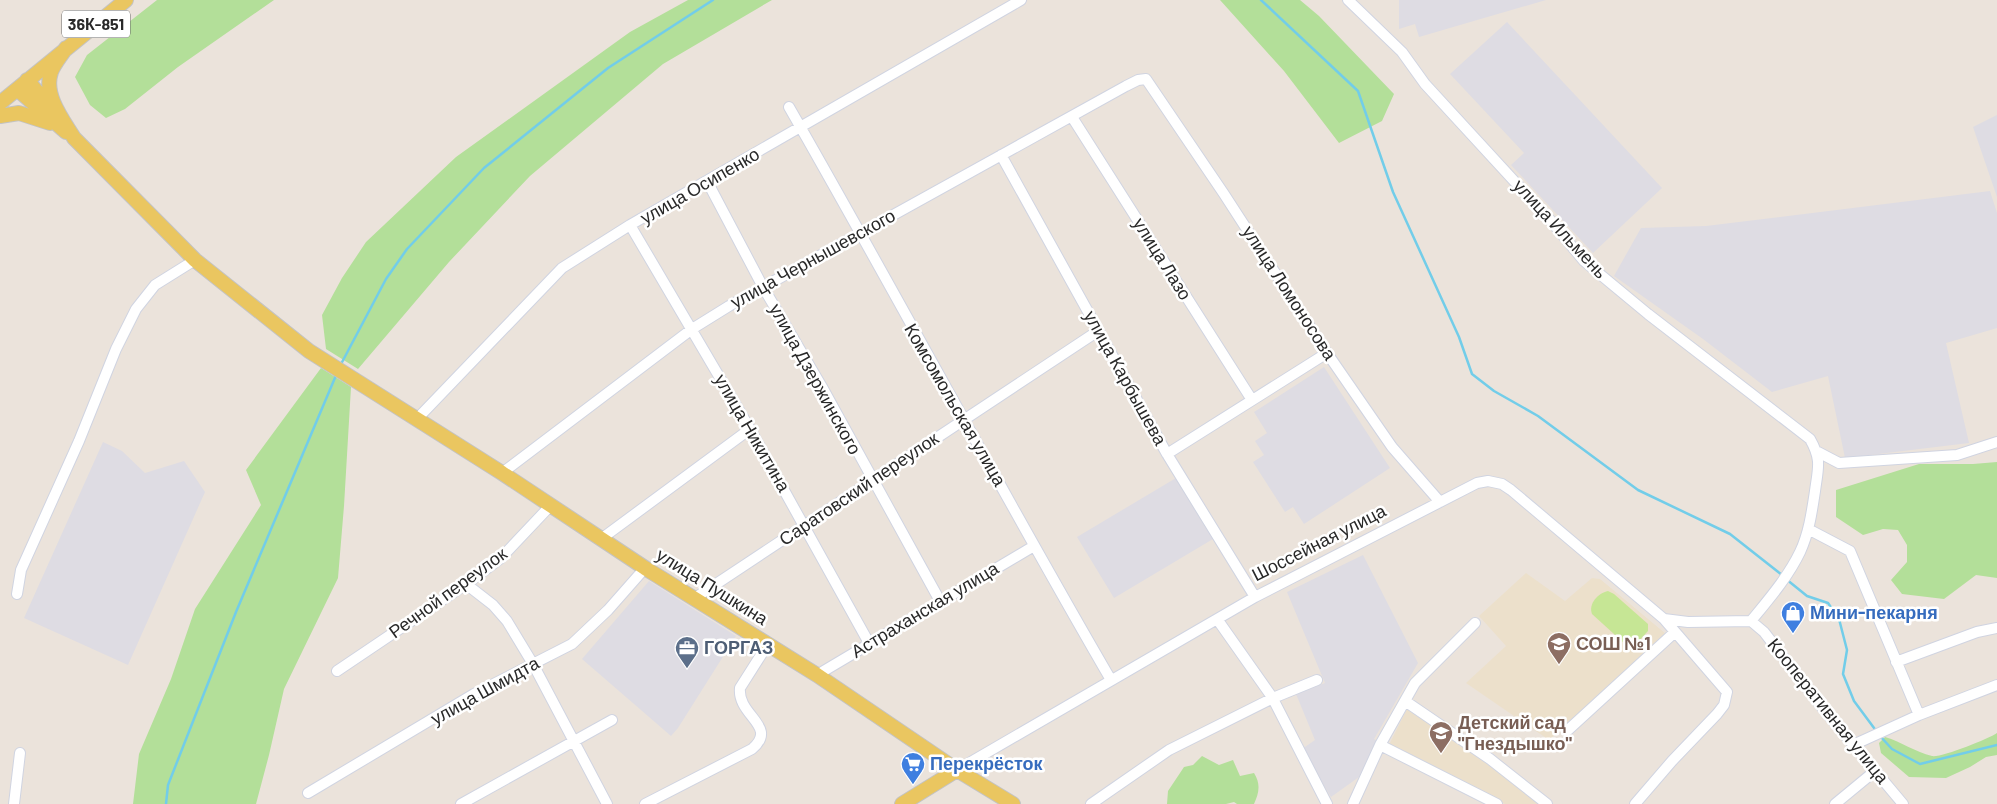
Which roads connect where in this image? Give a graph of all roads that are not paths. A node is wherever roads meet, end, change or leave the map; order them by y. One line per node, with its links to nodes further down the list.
1 (126, 0): 4 (main road, 36К-851)
2 (1021, 0): 12 (street, улица Осипенко)
3 (1348, 0): 27 (street, улица Ильмень)
4 (66, 48): 6 (main road, 36К-851); 11 (main road)
5 (1146, 79): 10 (street, улица Чернышевского); 21 (street, улица Ломоносова)
6 (22, 85): 7 (main road, 36К-851); 11 (main road)
7 (0, 103)
8 (789, 107): 12 (street, Комсомольская улица)
9 (0, 116): 11 (main road)
10 (1072, 117): 13 (street, улица Чернышевского); 22 (street, улица Лазо)
11 (62, 125): 17 (main road, улица Пушкина)
12 (801, 128): 14 (street, улица Осипенко); 16 (street, Комсомольская улица)
13 (1001, 155): 16 (street, улица Чернышевского); 20 (street, улица Карбышева)
14 (708, 181): 15 (street, улица Осипенко); 18 (street, улица Дзержинского)
15 (630, 225): 19 (street, улица Никитина); 23 (street, улица Осипенко)
16 (861, 233): 18 (street, улица Чернышевского); 24 (street, Комсомольская улица)
17 (195, 260): 23 (main road, улица Пушкина); 39 (street)
18 (763, 287): 19 (street, улица Чернышевского); 30 (street, улица Дзержинского)
19 (692, 330): 25 (street, улица Никитина); 29 (street, улица Чернышевского)
20 (1098, 331): 24 (street, Саратовский переулок); 28 (street, улица Карбышева)
21 (1327, 353): 22 (street); 31 (street, улица Ломоносова)
22 (1252, 400): 28 (street)
23 (416, 420): 29 (main road, улица Пушкина)
24 (964, 420): 30 (street, Саратовский переулок); 36 (street, Комсомольская улица)
25 (750, 429): 33 (street, улица Никитина); 35 (street)
26 (1997, 442): 27 (street, улица Ильмень)
27 (1818, 452): 34 (street)
28 (1167, 454): 40 (street, улица Карбышева)
29 (502, 474): 32 (main road, улица Пушкина)
30 (872, 480): 33 (street, Саратовский переулок); 42 (street, улица Дзержинского)
31 (1440, 502): 40 (street, Шоссейная улица); 44 (street, Шоссейная улица)
32 (551, 506): 35 (main road, улица Пушкина); 38 (street, Речной переулок)
33 (805, 525): 41 (street, Саратовский переулок); 49 (street, улица Никитина)
34 (1808, 529): 45 (street); 51 (street)
35 (601, 538): 37 (main road, улица Пушкина)
36 (1034, 546): 42 (street, Астраханская улица); 55 (street, Комсомольская улица)
37 (645, 568): 41 (main road, улица Пушкина); 52 (street, улица Шмидта)
38 (466, 584): 52 (street); 53 (street, Речной переулок)
39 (17, 594)
40 (1256, 597): 43 (street, Шоссейная улица)
41 (695, 598): 50 (main road, улица Пушкина)
42 (940, 601): 49 (street, Астраханская улица)
43 (1217, 619): 55 (street, Шоссейная улица); 58 (street)
44 (1664, 619): 45 (street); 48 (street, Шоссейная улица)
45 (1751, 621): 65 (street, Кооперативная улица)
46 (1475, 622): 59 (street)
47 (1997, 628): 51 (street)
48 (1675, 632): 62 (street); 81 (street, Шоссейная улица)
49 (869, 643): 54 (street, Астраханская улица)
50 (768, 644): 54 (main road, улица Пушкина); 74 (street)
51 (1896, 662): 60 (street)
52 (533, 664): 63 (street); 69 (street, улица Шмидта)
53 (337, 670)
54 (817, 675): 67 (main road, улица Пушкина)
55 (1112, 680): 67 (street, Шоссейная улица)
56 (1317, 680): 58 (street)
57 (1997, 685): 60 (street)
58 (1273, 698): 76 (street); 77 (street)
59 (1405, 701): 64 (street); 80 (street)
60 (1920, 716): 65 (street)
61 (612, 720): 63 (street)
62 (1568, 730)
63 (574, 742): 72 (street); 73 (street)
64 (1380, 745): 78 (street); 79 (street)
65 (1853, 745): 68 (street, Кооперативная улица)
66 (20, 753): 71 (street)
67 (957, 770): 70 (main road, Шоссейная улица); 75 (main road, улица Пушкина)
68 (1875, 771): 82 (street); 83 (street, Кооперативная улица)
69 (308, 793)
70 (910, 802)
71 (14, 804)
72 (461, 804)
73 (607, 804)
74 (645, 804)
75 (1013, 804)
76 (1091, 804)
77 (1327, 804)
78 (1353, 804)
79 (1497, 804)
80 (1548, 804)
81 (1635, 804)
82 (1835, 804)
83 (1903, 804)

